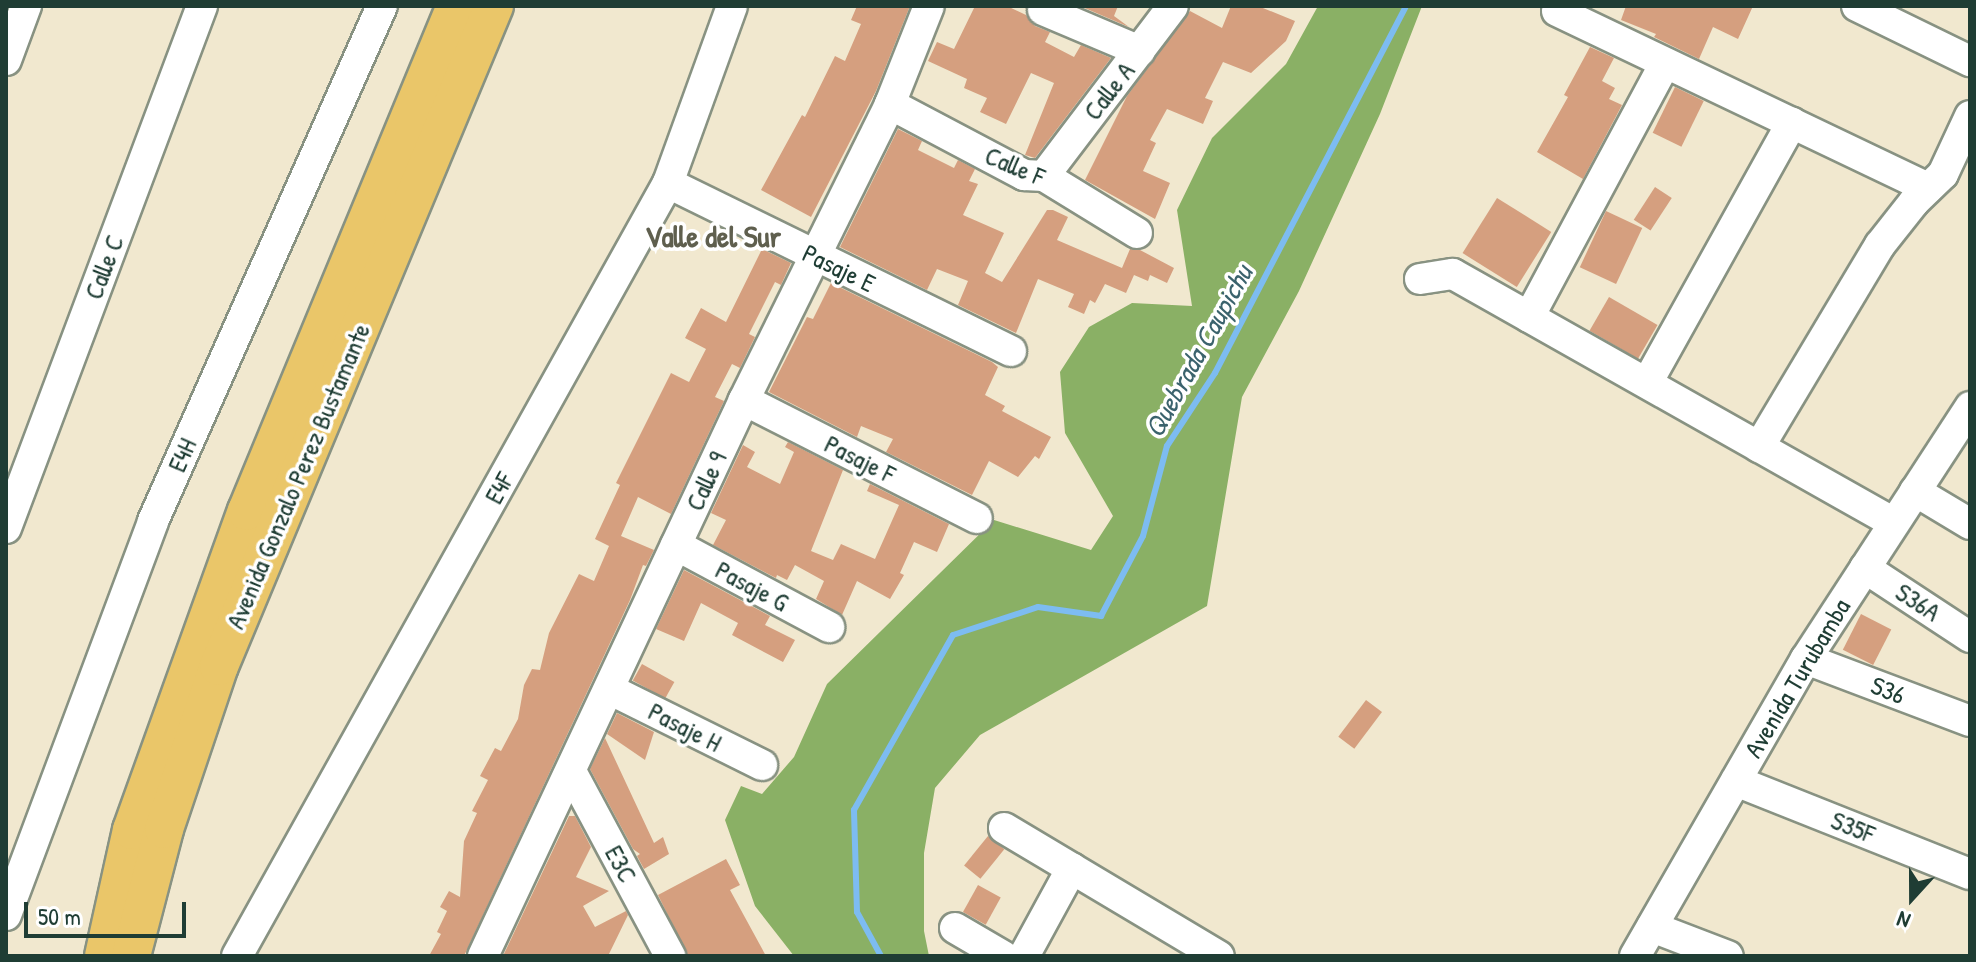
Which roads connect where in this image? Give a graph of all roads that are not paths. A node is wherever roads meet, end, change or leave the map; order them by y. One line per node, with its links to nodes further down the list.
1 (26, 6): 13 (street)
2 (202, 6): 35 (street, Calle C)
3 (382, 6): 49 (street, E4H)
4 (456, 6): 53 (main road, Avenida Gonzalo Perez Bustamante)
5 (494, 6): 54 (main road, Avenida Gonzalo Perez Bustamante)
6 (732, 6): 20 (street, E4F)
7 (929, 6): 16 (street, Calle 9)
8 (1173, 6): 12 (street, Calle A)
9 (1857, 6): 14 (street)
10 (1043, 10): 12 (street)
11 (1557, 11): 15 (street)
12 (1140, 51): 19 (street, Calle A)
13 (6, 60)
14 (1970, 61)
15 (1665, 63): 18 (street); 25 (street)
16 (890, 104): 19 (street, Calle F); 23 (street, Calle 9)
17 (1970, 116): 21 (street)
18 (1792, 123): 21 (street); 27 (street)
19 (1044, 176): 22 (street, Calle F)
20 (668, 183): 23 (street, Pasaje E); 55 (street, E4F)
21 (1928, 188): 30 (street)
22 (1137, 233)
23 (813, 256): 26 (street, Pasaje E); 28 (street, Calle 9)
24 (1420, 279): 25 (street)
25 (1529, 317): 27 (street)
26 (1011, 351)
27 (1647, 383): 30 (street)
28 (744, 400): 32 (street, Pasaje F); 36 (street, Calle 9)
29 (1967, 417): 31 (street, Avenida Turubamba)
30 (1759, 447): 33 (street)
31 (1915, 491): 33 (street, Avenida Turubamba); 34 (street)
32 (977, 518)
33 (1894, 523): 37 (street, Avenida Turubamba)
34 (1970, 524)
35 (6, 528)
36 (676, 545): 38 (street, Pasaje G); 41 (street, Calle 9)
37 (1865, 568): 39 (street, S36A); 40 (street, Avenida Turubamba)
38 (829, 627)
39 (1970, 637)
40 (1806, 659): 42 (street, S36); 45 (street, Avenida Turubamba)
41 (609, 689): 43 (street, Pasaje H); 44 (street, Calle 9)
42 (1970, 721)
43 (762, 765)
44 (572, 773): 52 (street, E3C); 56 (street, Calle 9)
45 (1736, 781): 48 (street, S35F); 50 (street, Avenida Turubamba)
46 (1004, 828): 47 (street)
47 (1072, 868): 58 (street); 59 (street)
48 (1970, 874)
49 (6, 915)
50 (1652, 927): 60 (street, Avenida Turubamba); 61 (street)
51 (955, 928): 57 (street)
52 (668, 954)
53 (104, 956)
54 (131, 956)
55 (237, 956)
56 (483, 956)
57 (1003, 956)
58 (1024, 956)
59 (1219, 956)
60 (1635, 956)
61 (1728, 956)

